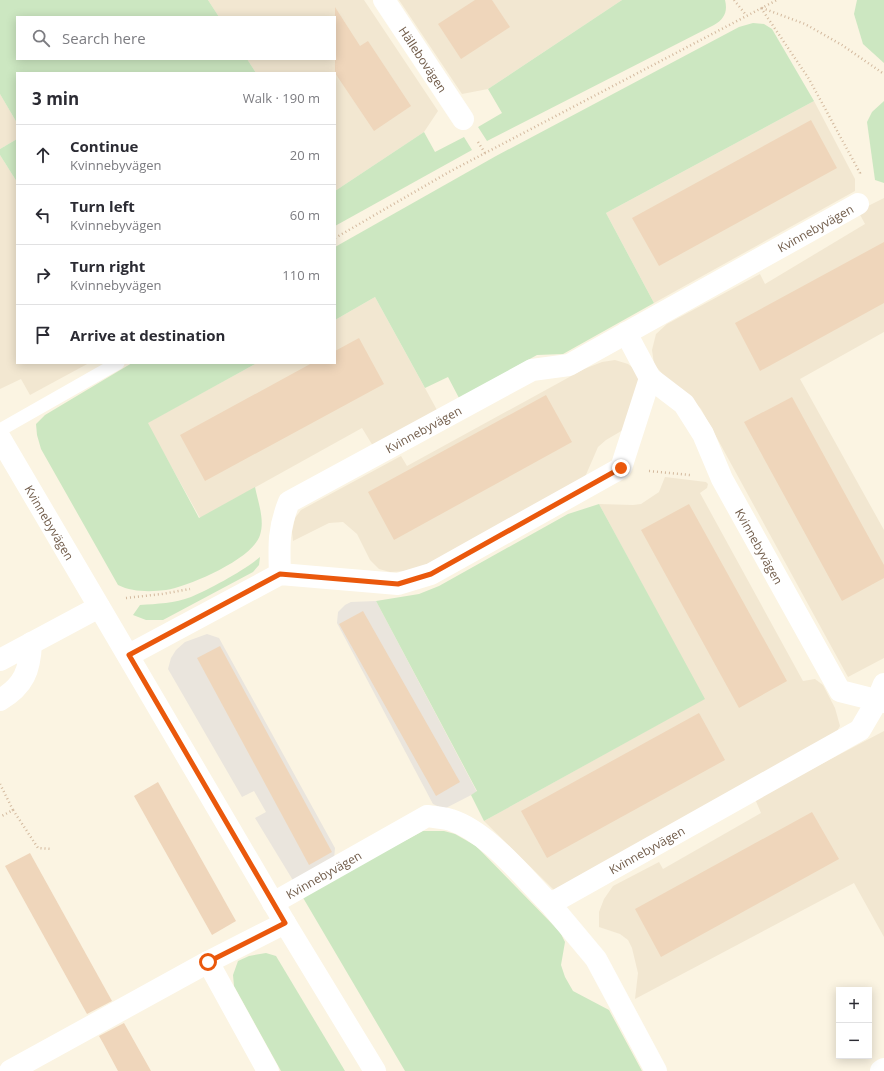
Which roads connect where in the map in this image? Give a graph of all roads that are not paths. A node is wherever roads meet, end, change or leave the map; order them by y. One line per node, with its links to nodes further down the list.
1 (384, 0): 2 (street, Hällebovägen)
2 (464, 119)
3 (858, 204): 4 (street, Kvinnebyvägen)
4 (626, 333): 6 (street, Kvinnebyvägen); 9 (street, Kvinnebyvägen)
5 (116, 364): 7 (lane)
6 (650, 378): 9 (street); 14 (street, Kvinnebyvägen)
7 (0, 430)
8 (0, 438): 10 (street, Kvinnebyvägen)
9 (280, 574): 12 (street)
10 (99, 607): 11 (street); 12 (street, Kvinnebyvägen)
11 (31, 643): 13 (street); 15 (street)
12 (129, 655): 16 (street, Kvinnebyvägen)
13 (0, 660)
14 (882, 696): 17 (street, Kvinnebyvägen)
15 (0, 700)
16 (273, 903): 17 (street, Kvinnebyvägen); 18 (street, Kvinnebyvägen)
17 (550, 904): 24 (street, Kvinnebyvägen)
18 (285, 923): 19 (street); 23 (street, Kvinnebyvägen)
19 (208, 962): 21 (street); 22 (street)
20 (884, 1069): 25 (street)
21 (10, 1071)
22 (268, 1071)
23 (375, 1071)
24 (656, 1071)
25 (880, 1071)

